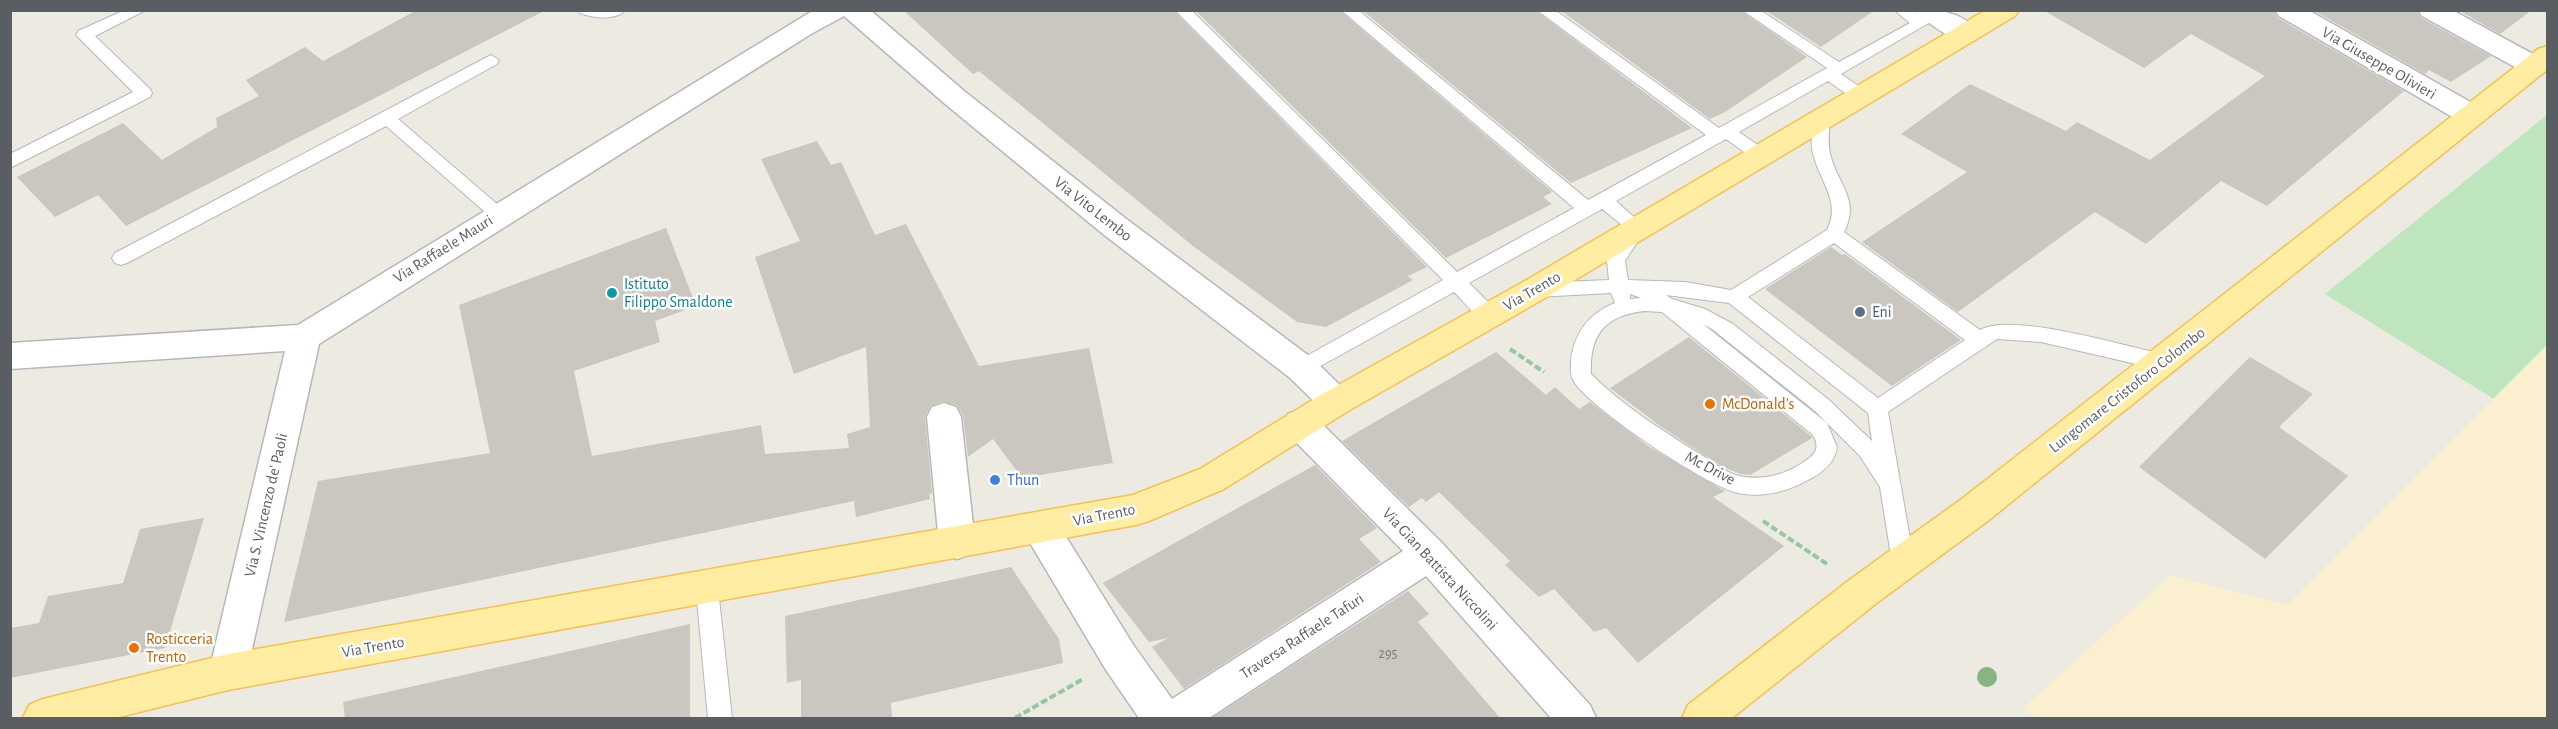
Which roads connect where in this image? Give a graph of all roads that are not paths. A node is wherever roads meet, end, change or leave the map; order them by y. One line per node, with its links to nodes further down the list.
1 (140, 10): 25 (lane)
2 (585, 10): 3 (lane)
3 (619, 10)
4 (853, 10): 43 (street, Via Vito Lembo)
5 (1182, 10): 32 (lane)
6 (1348, 10): 27 (lane)
7 (1544, 10): 23 (lane)
8 (1749, 10): 18 (lane)
9 (1901, 10): 14 (lane)
10 (2006, 10): 15 (main road, Via Trento)
11 (2288, 10): 20 (street, Via Giuseppe Olivieri)
12 (2431, 10): 17 (street)
13 (820, 13): 28 (street, Via Raffaele Mauri)
14 (1932, 15): 15 (street); 18 (lane)
15 (1966, 34): 19 (main road, Via Trento)
16 (491, 60): 21 (lane)
17 (2541, 60): 20 (main road, Lungomare Cristoforo Colombo)
18 (1834, 71): 19 (lane); 23 (lane)
19 (1861, 96): 22 (main road, Via Trento)
20 (2471, 115): 42 (main road, Lungomare Cristoforo Colombo)
21 (387, 118): 28 (lane); 31 (lane)
22 (1822, 119): 24 (main road, Via Trento); 30 (lane)
23 (1723, 133): 24 (lane); 26 (lane)
24 (1760, 154): 29 (main road, Via Trento)
25 (10, 162)
26 (1603, 200): 27 (lane); 29 (lane)
27 (1587, 209): 32 (lane)
28 (498, 214): 39 (street, Via Raffaele Mauri)
29 (1637, 228): 33 (lane); 34 (main road, Via Trento)
30 (1834, 234): 35 (lane); 40 (lane)
31 (121, 258)
32 (1456, 282): 38 (lane); 43 (lane)
33 (1621, 285): 34 (lane); 35 (lane); 36 (lane, Mc Drive); 37 (lane)
34 (1534, 290): 38 (main road, Via Trento)
35 (1734, 297): 45 (lane)
36 (1670, 307): 37 (lane, Mc Drive); 37 (lane, Mc Drive); 48 (lane, Mc Drive)
37 (1617, 309)
38 (1489, 315): 44 (main road, Via Trento)
39 (304, 337): 41 (street, Via Raffaele Mauri); 54 (street, Via S. Vincenzo de' Paoli)
40 (1979, 340): 42 (lane); 45 (lane)
41 (10, 356)
42 (2162, 362): 52 (main road, Lungomare Cristoforo Colombo)
43 (1301, 368): 44 (street, Via Vito Lembo)
44 (1336, 402): 47 (main road, Via Trento)
45 (1877, 409): 48 (lane)
46 (944, 417): 50 (street)
47 (1300, 423): 49 (main road, Via Trento); 51 (street, Via Gian Battista Niccolini)
48 (1890, 486): 52 (lane)
49 (1040, 527): 50 (main road, Via Trento); 57 (street)
50 (957, 543): 53 (main road, Via Trento)
51 (1429, 554): 58 (street, Traversa Raffaele Tafuri); 59 (street, Via Gian Battista Niccolini)
52 (1903, 562): 60 (main road, Lungomare Cristoforo Colombo)
53 (707, 589): 54 (main road, Via Trento); 56 (lane)
54 (228, 672): 55 (main road, Via Trento)
55 (43, 718)
56 (720, 718)
57 (1162, 718)
58 (1176, 718)
59 (1576, 718)
60 (1702, 718)

